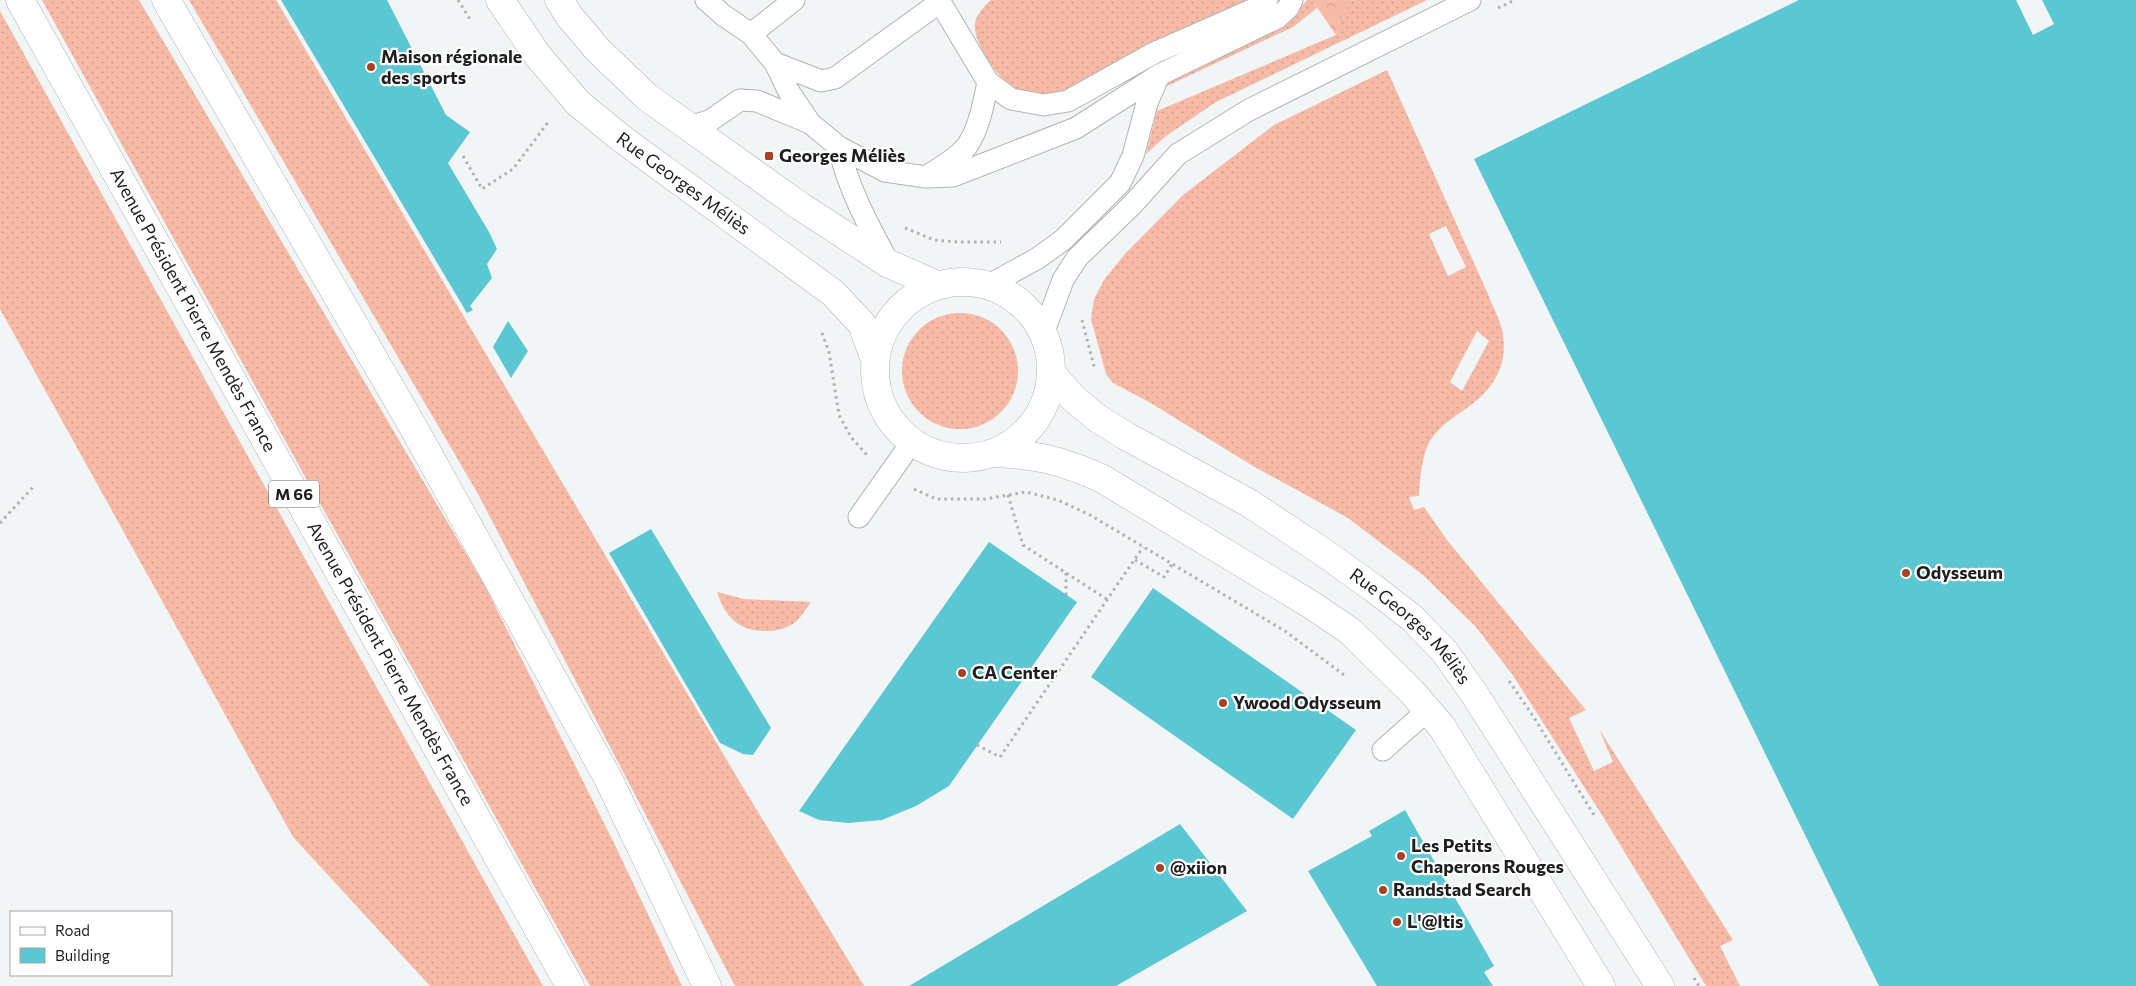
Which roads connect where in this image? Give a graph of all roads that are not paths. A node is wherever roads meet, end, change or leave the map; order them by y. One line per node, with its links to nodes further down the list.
1 (20, 0): 30 (street, Avenue Président Pierre Mendès France / M 66)
2 (166, 0): 31 (street)
3 (500, 0): 23 (street, Rue Georges Méliès)
4 (559, 0): 16 (street)
5 (706, 0): 11 (lane)
6 (794, 0): 11 (lane)
7 (1267, 0): 14 (lane)
8 (1292, 0): 13 (lane)
9 (1470, 0): 22 (lane)
10 (940, 1): 12 (lane); 14 (lane)
11 (751, 34): 12 (lane)
12 (776, 63): 15 (lane)
13 (1159, 75): 18 (lane); 21 (lane)
14 (988, 82): 18 (lane)
15 (810, 123): 16 (lane); 17 (lane)
16 (691, 127): 19 (street)
17 (839, 146): 18 (lane); 19 (lane)
18 (926, 177)
19 (889, 264): 20 (street)
20 (938, 285): 21 (street); 23 (street)
21 (989, 285): 22 (street)
22 (1043, 334): 24 (street)
23 (874, 357): 25 (street)
24 (1053, 375): 26 (street); 33 (street, Rue Georges Méliès)
25 (912, 442): 26 (street); 27 (lane)
26 (997, 453): 28 (street)
27 (859, 517)
28 (1428, 710): 29 (lane); 32 (street)
29 (1383, 750)
30 (570, 986)
31 (707, 986)
32 (1601, 986)
33 (1660, 986)

